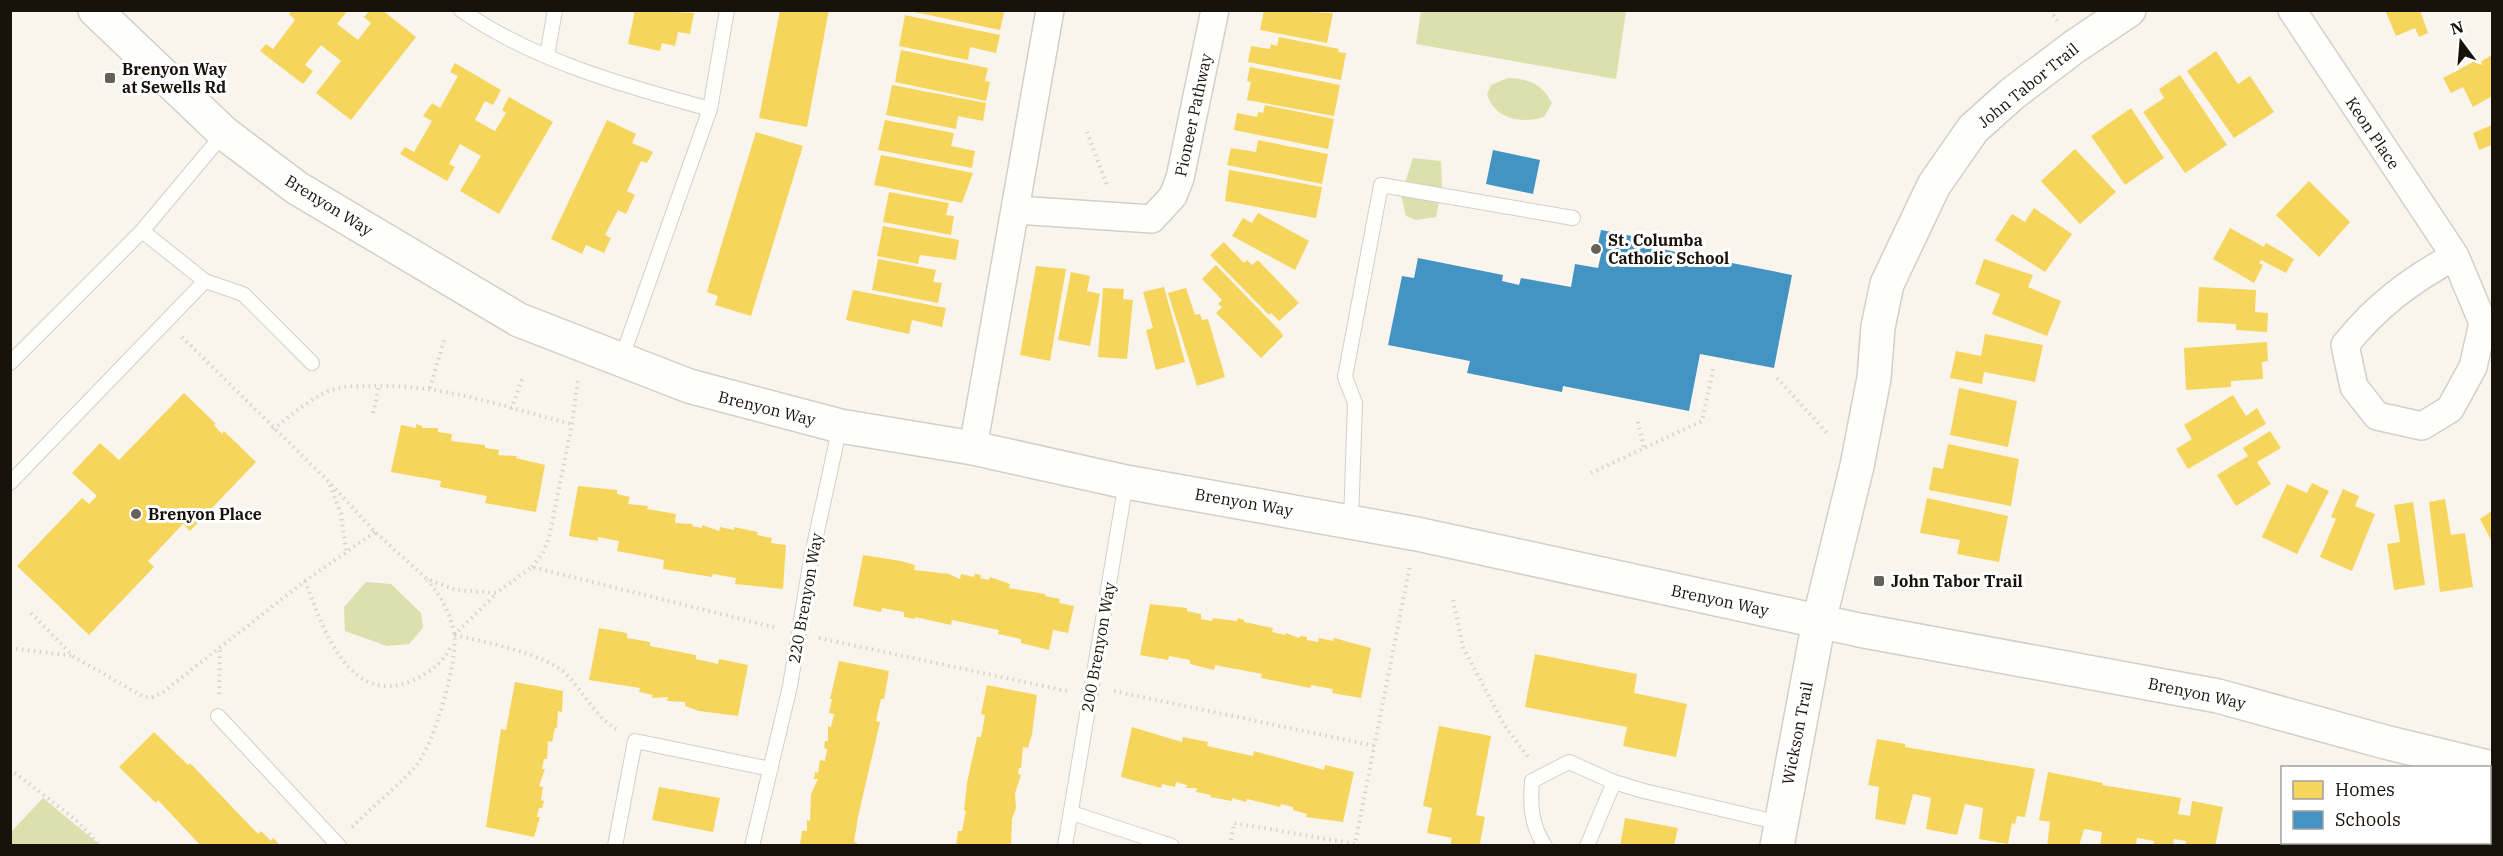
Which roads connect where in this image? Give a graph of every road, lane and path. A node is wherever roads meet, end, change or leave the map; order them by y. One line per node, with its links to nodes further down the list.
1 (95, 10): 12 (street, Brenyon Way)
2 (461, 10): 9 (lane)
3 (555, 10): 9 (lane)
4 (727, 10): 10 (lane)
5 (1050, 10): 13 (street)
6 (1215, 10): 14 (street, Pioneer Pathway)
7 (2129, 10): 38 (street, John Tabor Trail)
8 (2292, 10): 17 (street, Keon Place)
9 (547, 56): 10 (lane)
10 (710, 109): 22 (lane)
11 (1087, 132): 14 (path)
12 (224, 133): 16 (lane); 21 (street, Brenyon Way)
13 (1017, 210): 14 (street, Pioneer Pathway); 36 (street)
14 (1118, 218)
15 (1574, 218): 43 (lane)
16 (142, 231): 18 (lane); 23 (lane)
17 (2455, 256): 17 (street, Keon Place)
18 (205, 281): 19 (lane); 24 (lane)
19 (166, 322): 35 (path); 42 (lane)
20 (444, 340): 29 (path)
21 (581, 347): 22 (street, Brenyon Way); 33 (path)
22 (621, 360): 34 (street, Brenyon Way)
23 (10, 363)
24 (312, 363)
25 (1714, 366): 37 (path)
26 (523, 377): 30 (path)
27 (1778, 378): 38 (path)
28 (379, 386): 29 (path); 31 (path); 35 (path)
29 (430, 388): 30 (path)
30 (511, 409): 33 (path)
31 (373, 413)
32 (1638, 422): 37 (path)
33 (572, 424): 47 (path)
34 (840, 426): 36 (street, Brenyon Way); 54 (lane, 220 Brenyon Way)
35 (273, 429): 40 (path)
36 (973, 448): 41 (street, Brenyon Way)
37 (1644, 448): 39 (path)
38 (1857, 466): 53 (street, John Tabor Trail)
39 (1591, 473)
40 (327, 480): 44 (path); 46 (path)
41 (1126, 482): 43 (street, Brenyon Way); 59 (lane, 200 Brenyon Way)
42 (10, 483)
43 (1351, 521): 45 (street, Brenyon Way)
44 (375, 532): 46 (path); 48 (path)
45 (1417, 534): 53 (street, Brenyon Way); 62 (path)
46 (346, 551): 49 (path)
47 (532, 567): 50 (path); 54 (path)
48 (426, 579): 50 (path); 55 (path)
49 (305, 581): 55 (path); 56 (path)
50 (496, 593): 55 (path)
51 (1453, 600): 66 (path)
52 (31, 614): 58 (path)
53 (1819, 621): 63 (street, Brenyon Way); 69 (street, Wickson Trail)
54 (797, 633): 59 (path); 65 (lane, 220 Brenyon Way)
55 (454, 635): 61 (path); 70 (path)
56 (220, 646): 58 (path); 60 (path)
57 (10, 648): 58 (path)
58 (74, 657)
59 (1089, 696): 62 (path); 68 (lane, 200 Brenyon Way)
60 (218, 716): 70 (lane)
61 (634, 741): 65 (lane); 72 (lane)
62 (1375, 746): 76 (path)
63 (2485, 766)
64 (10, 769): 71 (path)
65 (771, 770): 73 (lane, 220 Brenyon Way)
66 (1542, 776): 67 (lane); 77 (lane)
67 (1614, 782): 69 (lane); 78 (lane)
68 (1072, 813): 74 (lane, 200 Brenyon Way); 75 (lane)
69 (1778, 840)
70 (337, 844)
71 (100, 846)
72 (615, 846)
73 (752, 846)
74 (1065, 846)
75 (1172, 846)
76 (1230, 846)
77 (1545, 846)
78 (1587, 846)

